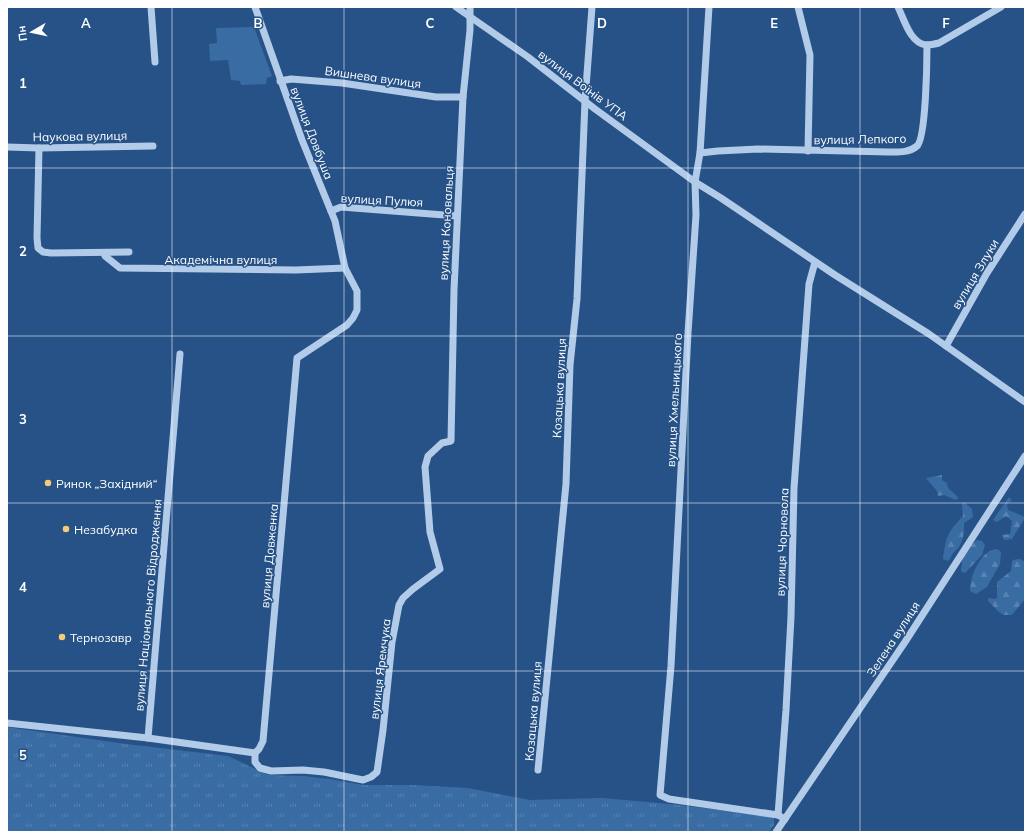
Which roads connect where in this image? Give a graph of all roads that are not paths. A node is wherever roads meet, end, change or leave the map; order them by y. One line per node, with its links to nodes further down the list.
1 (151, 7): 12 (street)
2 (255, 7): 13 (street, вулиця Довбуша)
3 (456, 7): 10 (street, вулиця Воїнів УПА)
4 (470, 7): 10 (street, вулиця Коновальця)
5 (592, 7): 15 (street, Козацька вулиця)
6 (709, 7): 20 (street, вулиця Хмельницького)
7 (798, 7): 19 (street)
8 (898, 7): 11 (street)
9 (1001, 7): 11 (street)
10 (470, 16): 14 (street, вулиця Коновальця); 15 (street, вулиця Воїнів УПА)
11 (927, 45): 19 (street, вулиця Лепкого)
12 (155, 62)
13 (280, 81): 14 (street, Вишнева вулиця); 22 (street, вулиця Довбуша)
14 (463, 97): 24 (street, вулиця Коновальця)
15 (585, 101): 21 (street, вулиця Воїнів УПА); 38 (street, Козацька вулиця)
16 (153, 146): 18 (street, Наукова вулиця)
17 (7, 147): 18 (street, Наукова вулиця)
18 (39, 148): 26 (street)
19 (808, 151): 20 (street, вулиця Лепкого)
20 (700, 153): 21 (street, вулиця Хмельницького)
21 (695, 182): 27 (street, вулиця Воїнів УПА); 39 (street, вулиця Хмельницького)
22 (331, 211): 24 (street, вулиця Пулюя); 28 (street, вулиця Довбуша)
23 (1025, 214): 29 (street, вулиця Злуки)
24 (457, 216): 33 (street, вулиця Коновальця)
25 (128, 252): 26 (street)
26 (104, 253): 28 (street, Академічна вулиця)
27 (815, 262): 29 (street, вулиця Воїнів УПА); 39 (street, вулиця Чорновола)
28 (345, 268): 31 (street, вулиця Довбуша)
29 (946, 346): 32 (street, вулиця Воїнів УПА)
30 (180, 354): 36 (street, вулиця Національного Відродження)
31 (297, 358): 37 (street, вулиця Довженка)
32 (1025, 402)
33 (451, 441): 37 (street, вулиця Яремчука)
34 (1025, 456): 39 (street, Зелена вулиця)
35 (7, 723): 36 (street)
36 (148, 738): 37 (street)
37 (255, 753)
38 (538, 770)
39 (781, 817): 40 (street, Зелена вулиця)
40 (776, 832)

